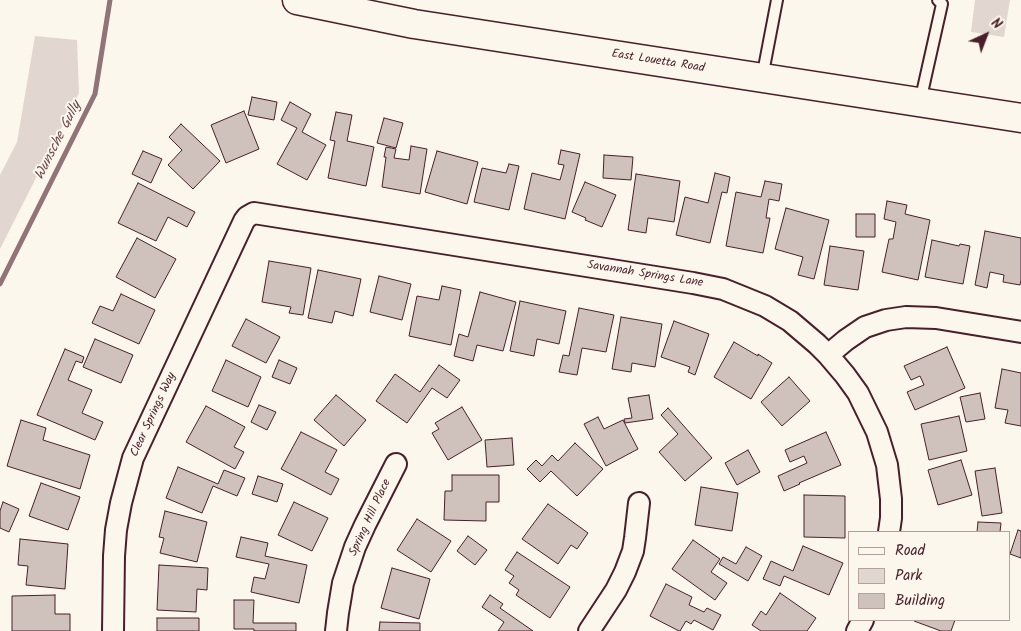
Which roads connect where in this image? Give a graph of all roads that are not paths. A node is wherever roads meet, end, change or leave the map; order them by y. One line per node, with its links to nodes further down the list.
1 (297, 0): 4 (main road, East Louetta Road)
2 (777, 0): 4 (lane)
3 (938, 0): 5 (lane)
4 (762, 78): 5 (main road, East Louetta Road)
5 (920, 102): 6 (main road, East Louetta Road)
6 (1021, 118)
7 (251, 214): 9 (street, Savannah Springs Lane); 13 (street, Clear Springs Way)
8 (1021, 332): 9 (street)
9 (828, 355): 12 (street, Savannah Springs Lane)
10 (396, 464): 14 (street, Spring Hill Place)
11 (640, 503): 15 (street)
12 (889, 531)
13 (113, 631)
14 (336, 631)
15 (589, 631)

